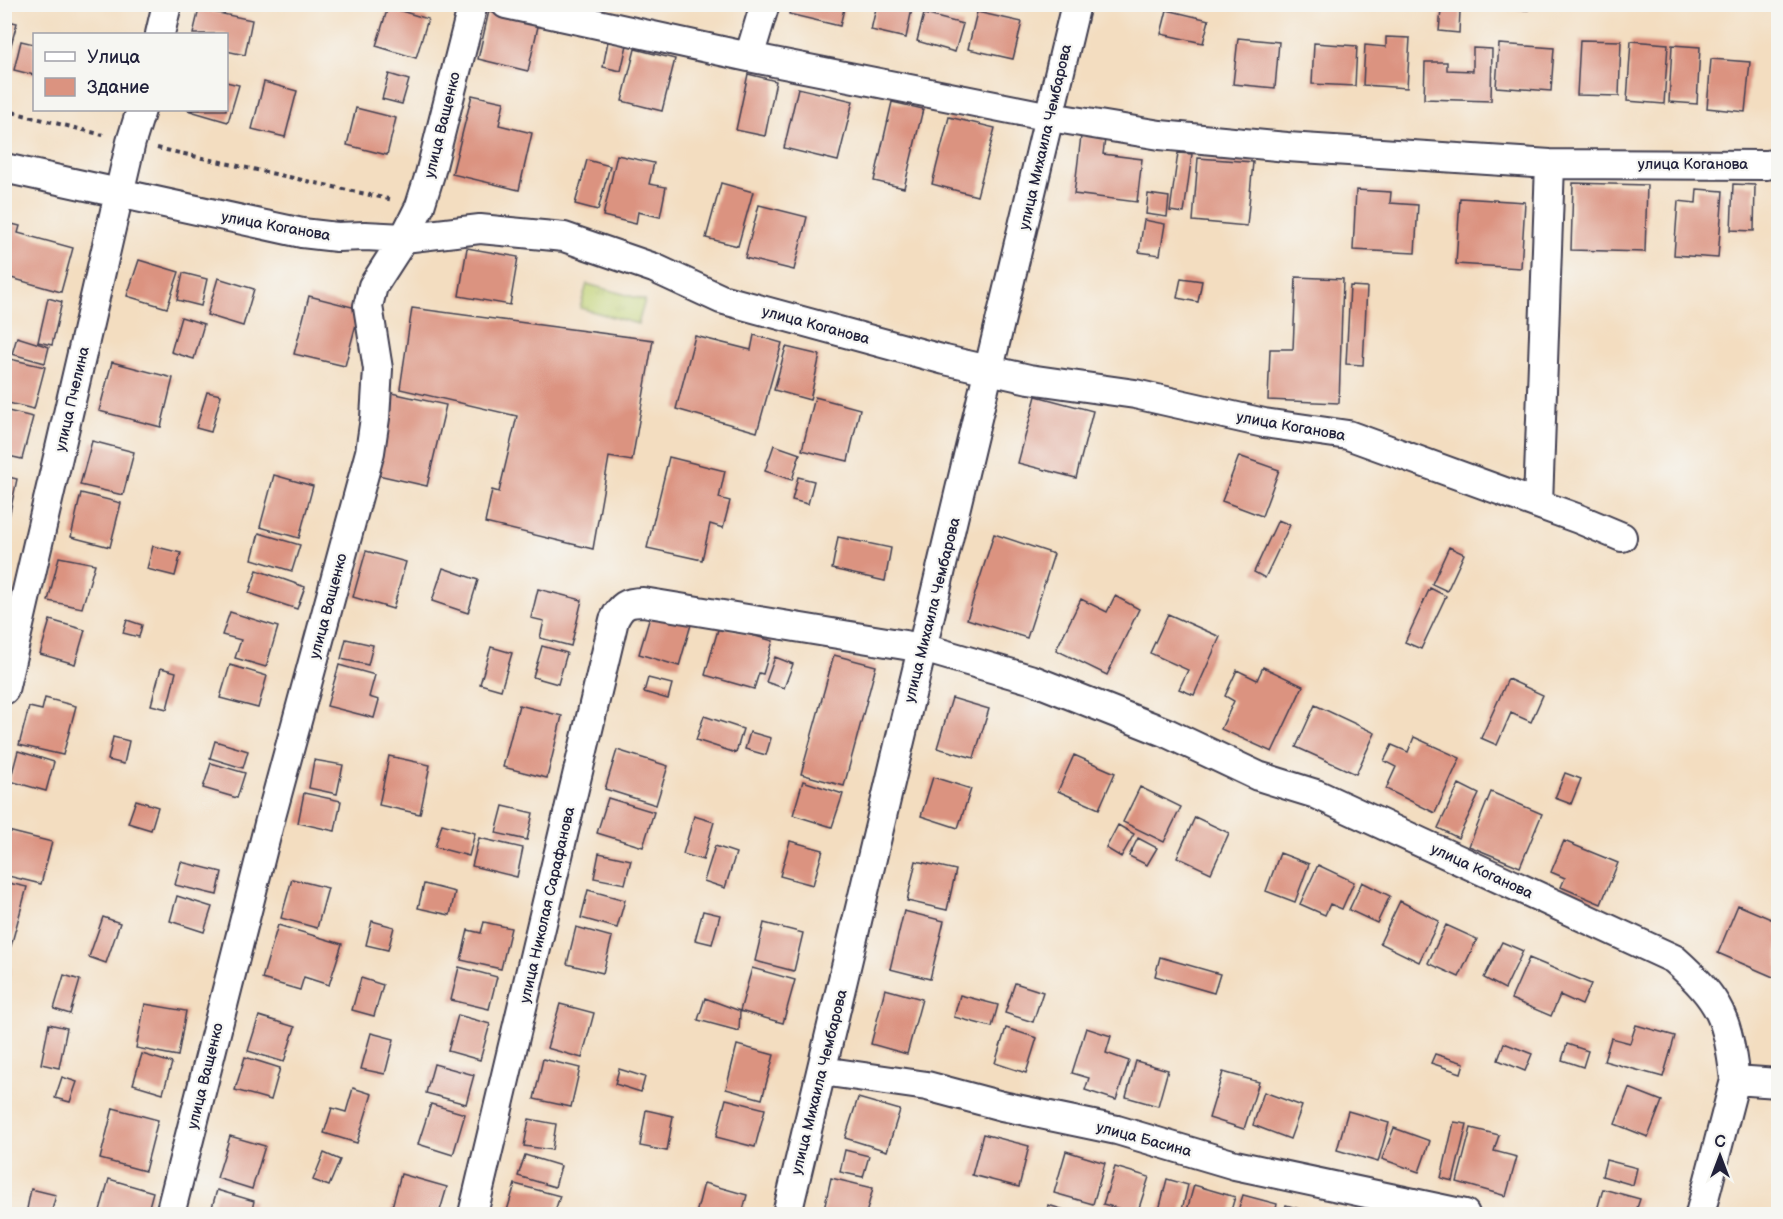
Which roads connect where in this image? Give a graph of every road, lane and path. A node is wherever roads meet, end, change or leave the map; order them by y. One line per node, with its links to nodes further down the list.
1 (167, 4): 6 (street)
2 (472, 4): 16 (street, улица Ващенко)
3 (506, 4): 7 (street, улица Коганова)
4 (765, 4): 7 (street)
5 (1076, 4): 10 (street, улица Михаила Чембарова)
6 (160, 33)
7 (749, 57): 10 (street, улица Коганова)
8 (4, 110): 11 (path)
9 (141, 111): 11 (street, улица Пчелина)
10 (1050, 117): 13 (street, улица Коганова); 18 (street, улица Михаила Чембарова)
11 (131, 142): 15 (street, улица Пчелина); 16 (path)
12 (1779, 163): 13 (street, улица Коганова)
13 (1550, 164): 19 (street)
14 (4, 168): 15 (street, улица Коганова)
15 (120, 195): 17 (street, улица Коганова); 23 (street, улица Пчелина)
16 (420, 206): 17 (street, улица Ващенко)
17 (404, 238): 18 (street, улица Коганова); 27 (street, улица Ващенко)
18 (990, 369): 19 (street, улица Коганова); 22 (street, улица Михаила Чембарова)
19 (1538, 504): 20 (street, улица Коганова)
20 (1622, 537)
21 (630, 602): 22 (street, улица Коганова); 28 (street, улица Николая Сарафанова)
22 (923, 648): 24 (street, улица Михаила Чембарова); 25 (street, улица Коганова)
23 (4, 690)
24 (822, 1071): 29 (street, улица Михаила Чембарова); 30 (street, улица Басина)
25 (1736, 1080): 26 (street); 31 (street)
26 (1779, 1083)
27 (170, 1215)
28 (473, 1215)
29 (787, 1215)
30 (1465, 1215)
31 (1700, 1215)

